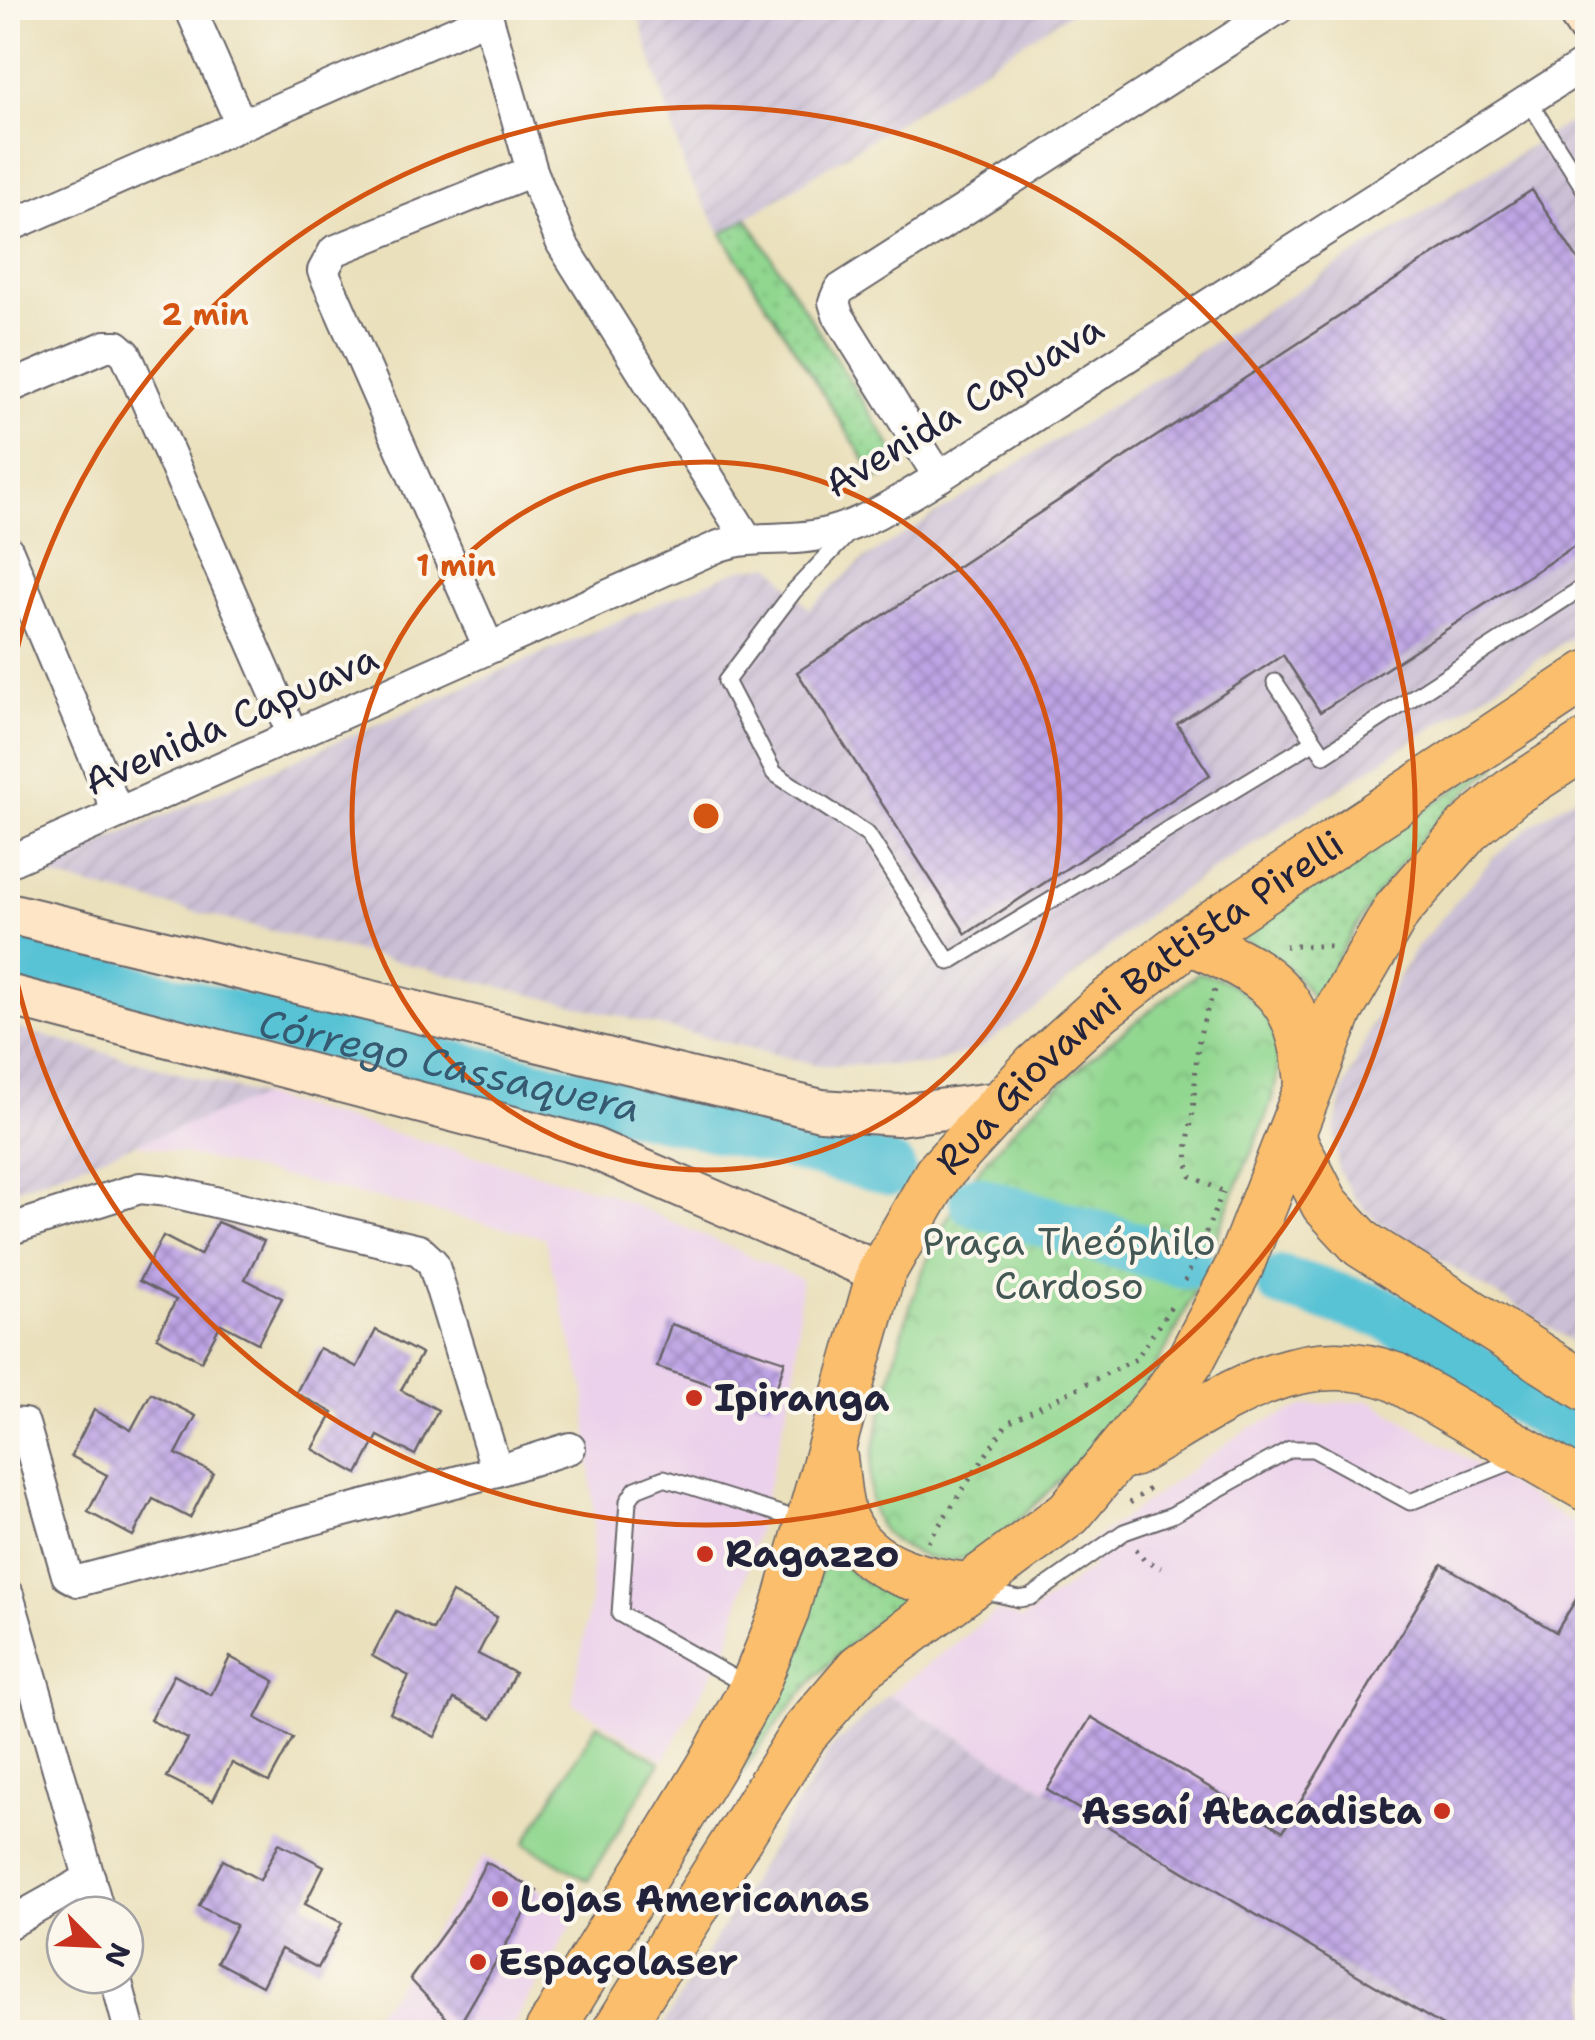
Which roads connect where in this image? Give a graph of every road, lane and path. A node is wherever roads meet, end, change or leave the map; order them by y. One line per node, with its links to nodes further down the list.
1 (190, 8): 8 (street)
2 (1279, 8): 13 (street)
3 (1575, 8): 5 (main road)
4 (487, 12): 8 (street); 9 (street)
5 (1588, 27)
6 (1588, 62): 7 (street, Avenida Capuava)
7 (1528, 100): 10 (lane); 13 (street, Avenida Capuava)
8 (242, 124): 11 (street)
9 (532, 171): 15 (street); 18 (street)
10 (1588, 195)
11 (8, 227)
12 (8, 388): 21 (street)
13 (939, 477): 14 (street, Avenida Capuava)
14 (860, 521): 15 (street, Avenida Capuava); 22 (lane)
15 (746, 537): 18 (street, Avenida Capuava)
16 (8, 551): 24 (street)
17 (1588, 584): 22 (lane)
18 (489, 648): 21 (street, Avenida Capuava)
19 (1588, 675): 26 (highway, Rua Giovanni Battista Pirelli)
20 (1275, 682): 22 (lane)
21 (293, 736): 24 (street, Avenida Capuava)
22 (1313, 742)
23 (1588, 743): 30 (highway)
24 (118, 813): 25 (street, Avenida Capuava)
25 (8, 862)
26 (1234, 907): 28 (highway, Rua Giovanni Battista Pirelli); 30 (path)
27 (8, 914): 33 (main road)
28 (1188, 940): 29 (highway); 33 (highway, Rua Giovanni Battista Pirelli)
29 (1234, 959): 32 (highway); 46 (path)
30 (1368, 960): 32 (highway)
31 (8, 994): 36 (main road)
32 (1309, 1084): 34 (highway)
33 (1000, 1102): 36 (highway, Rua Giovanni Battista Pirelli)
34 (1291, 1137): 37 (highway); 42 (highway)
35 (8, 1230): 43 (street)
36 (881, 1272): 40 (highway, Rua Giovanni Battista Pirelli)
37 (1588, 1388)
38 (8, 1423): 43 (street)
39 (570, 1448): 43 (street)
40 (832, 1449): 45 (highway, Rua Giovanni Battista Pirelli); 46 (highway)
41 (1532, 1454): 42 (highway); 44 (highway); 47 (lane)
42 (1116, 1462): 47 (highway)
43 (496, 1471)
44 (1588, 1488)
45 (810, 1523): 49 (highway, Rua Giovanni Battista Pirelli); 49 (lane)
46 (908, 1576): 47 (highway)
47 (966, 1587): 56 (highway)
48 (8, 1596): 50 (street)
49 (753, 1689): 55 (highway, Rua Giovanni Battista Pirelli)
50 (90, 1878): 51 (street); 52 (street)
51 (95, 1895)
52 (8, 1924)
53 (120, 1995): 54 (street)
54 (130, 2032)
55 (550, 2032)
56 (616, 2032)

